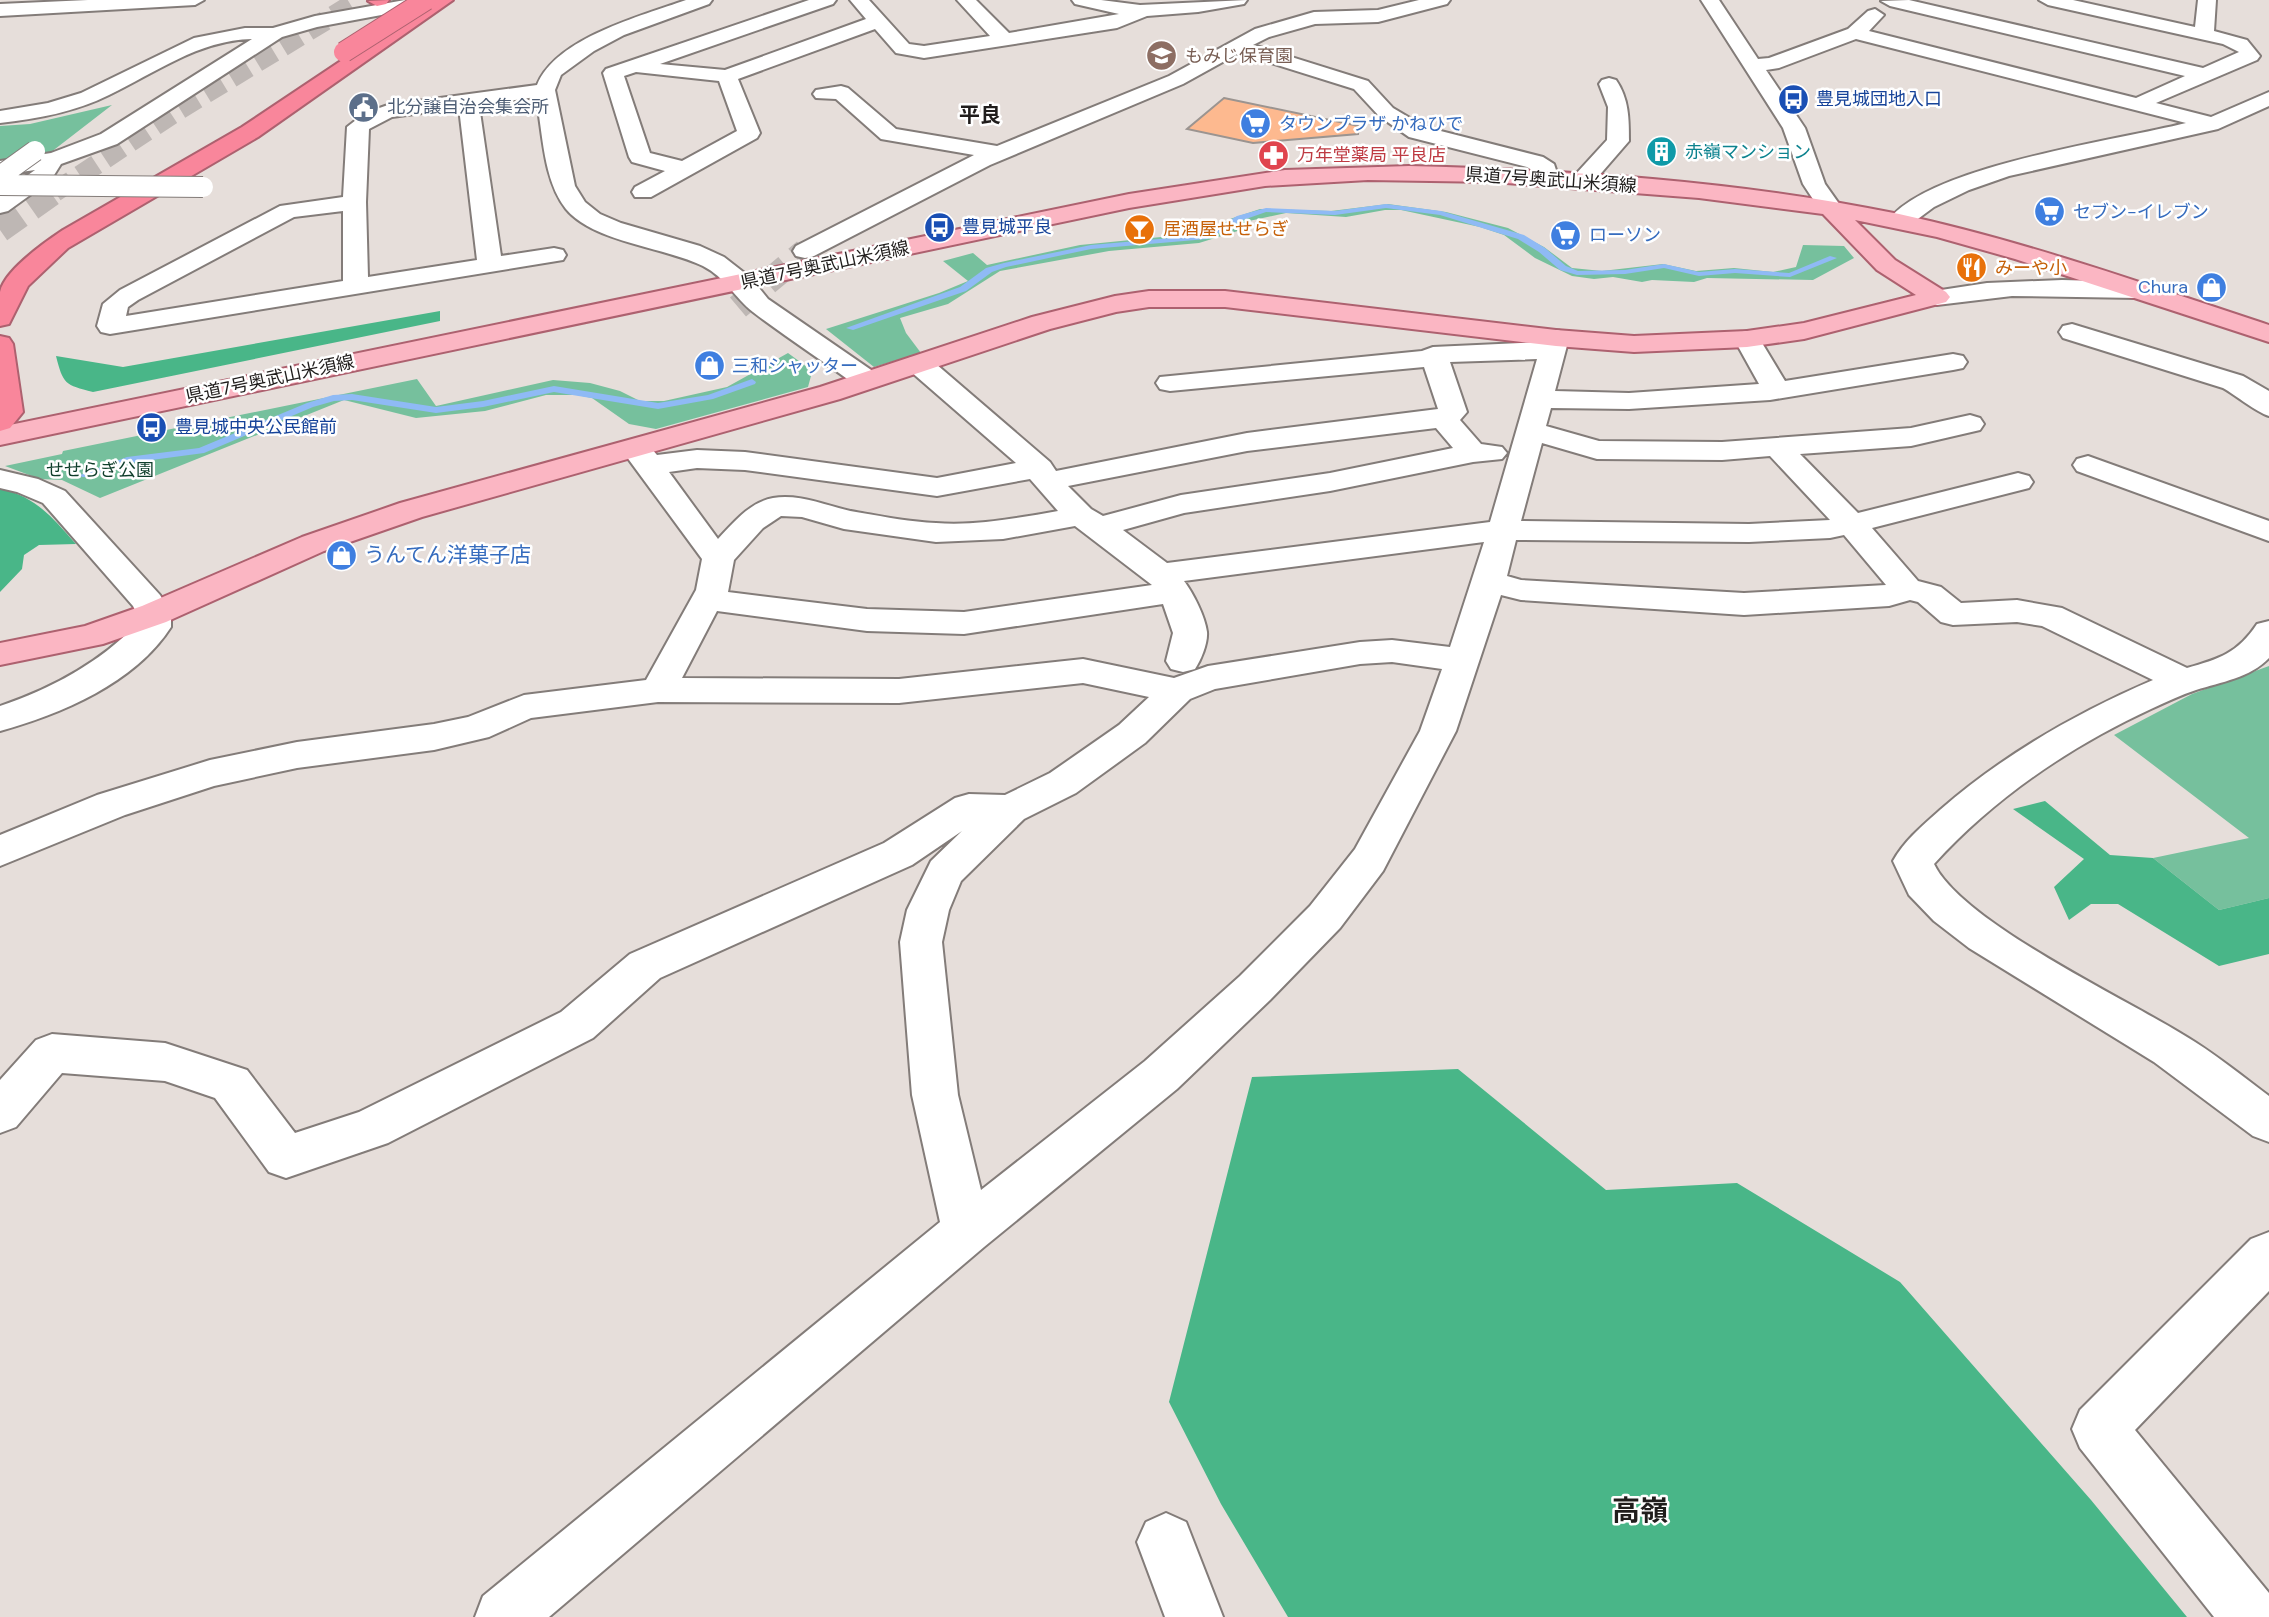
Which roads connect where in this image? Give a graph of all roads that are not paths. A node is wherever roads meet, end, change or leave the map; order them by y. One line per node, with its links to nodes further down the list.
1 (195, 0): 17 (street)
2 (426, 0): 25 (highway, bridge)
3 (435, 0): 20 (street)
4 (444, 0): 25 (highway)
5 (703, 0): 26 (street)
6 (827, 0): 28 (street)
7 (859, 0): 19 (street)
8 (965, 0): 23 (street)
9 (1081, 0): 18 (street)
10 (1238, 0): 18 (street)
11 (1441, 0): 24 (street)
12 (1710, 0): 27 (street)
13 (2048, 0): 16 (street)
14 (2207, 0): 22 (street)
15 (1891, 1): 21 (street); 29 (street)
16 (2094, 5): 22 (street)
17 (0, 10)
18 (1141, 12): 23 (street)
19 (878, 21): 23 (street); 30 (street)
20 (275, 33): 37 (street); 40 (street)
21 (1855, 33): 27 (street); 36 (street)
22 (2204, 34): 29 (street)
23 (1006, 40)
24 (1235, 46): 39 (street); 44 (street)
25 (355, 52): 56 (highway); 61 (highway)
26 (565, 61): 28 (street); 32 (street)
27 (1755, 65): 51 (street)
28 (628, 67): 30 (street); 42 (street)
29 (2206, 75): 36 (street)
30 (727, 76): 42 (street)
31 (1609, 84): 45 (street)
32 (545, 90): 35 (street); 59 (street)
33 (823, 94): 39 (street)
34 (2269, 98): 38 (street)
35 (468, 100): 49 (street); 55 (street)
36 (2142, 104): 38 (street)
37 (0, 117)
38 (2213, 123): 52 (street)
39 (1000, 153): 53 (street)
40 (43, 156): 41 (street); 43 (street, bridge); 50 (street)
41 (0, 168)
42 (684, 169): 48 (street)
43 (0, 176)
44 (1548, 179): 45 (main road, 県道7号奥武山米須線); 59 (main road, 県道7号奥武山米須線)
45 (1582, 181): 51 (main road, 県道7号奥武山米須線)
46 (0, 185): 47 (street, bridge)
47 (203, 187)
48 (643, 192)
49 (354, 202): 57 (street); 57 (street)
50 (0, 206)
51 (1830, 208): 52 (main road, 県道7号奥武山米須線); 60 (main road)
52 (1899, 222): 58 (main road, 県道7号奥武山米須線)
53 (805, 251)
54 (554, 255): 55 (street)
55 (490, 265): 57 (street)
56 (0, 275)
57 (356, 286)
58 (2137, 290): 60 (street); 63 (main road, 県道7号奥武山米須線)
59 (740, 295): 70 (street); 72 (street); 79 (main road, 県道7号奥武山米須線)
60 (1937, 296): 64 (main road)
61 (0, 318)
62 (2072, 332): 73 (street)
63 (2269, 334)
64 (1747, 339): 66 (main road); 75 (street)
65 (0, 344): 76 (highway)
66 (1555, 344): 67 (street); 69 (main road); 78 (street)
67 (1435, 358): 71 (street); 74 (street)
68 (1953, 362): 75 (street)
69 (919, 364): 70 (main road); 83 (street)
70 (867, 380): 72 (main road)
71 (1170, 383)
72 (830, 393): 81 (main road)
73 (2269, 407)
74 (1443, 419): 80 (street); 83 (street)
75 (1786, 419): 77 (street); 78 (street); 78 (street); 87 (street)
76 (0, 422)
77 (1970, 424)
78 (1531, 429): 80 (street); 88 (street)
79 (0, 436)
80 (1473, 453): 86 (street)
81 (643, 457): 83 (street); 90 (street); 95 (main road)
82 (2088, 465): 89 (street)
83 (1043, 475): 86 (street)
84 (0, 479): 95 (street)
85 (2018, 482): 87 (street)
86 (1089, 522): 90 (street); 92 (street)
87 (1852, 524): 88 (street); 93 (street)
88 (1502, 530): 91 (street); 92 (street)
89 (2269, 532)
90 (718, 558): 94 (street)
91 (1489, 582): 93 (street); 99 (street)
92 (1167, 583): 96 (street); 100 (street)
93 (1907, 589): 101 (street)
94 (706, 599): 96 (street); 103 (street)
95 (154, 614): 98 (main road); 104 (street)
96 (964, 623): 102 (street)
97 (2269, 632): 101 (street)
98 (0, 654)
99 (1464, 660): 100 (street); 109 (street)
100 (1180, 676): 102 (street); 105 (street)
101 (2182, 681): 108 (street)
102 (987, 683): 103 (street)
103 (658, 690): 106 (street)
104 (0, 719)
105 (1010, 809): 107 (street); 109 (street)
106 (0, 851)
107 (0, 1114)
108 (2269, 1122)
109 (967, 1231): 112 (street)
110 (2269, 1256): 114 (street)
111 (1166, 1542): 113 (street)
112 (504, 1617)
113 (1194, 1617)
114 (2251, 1617)

